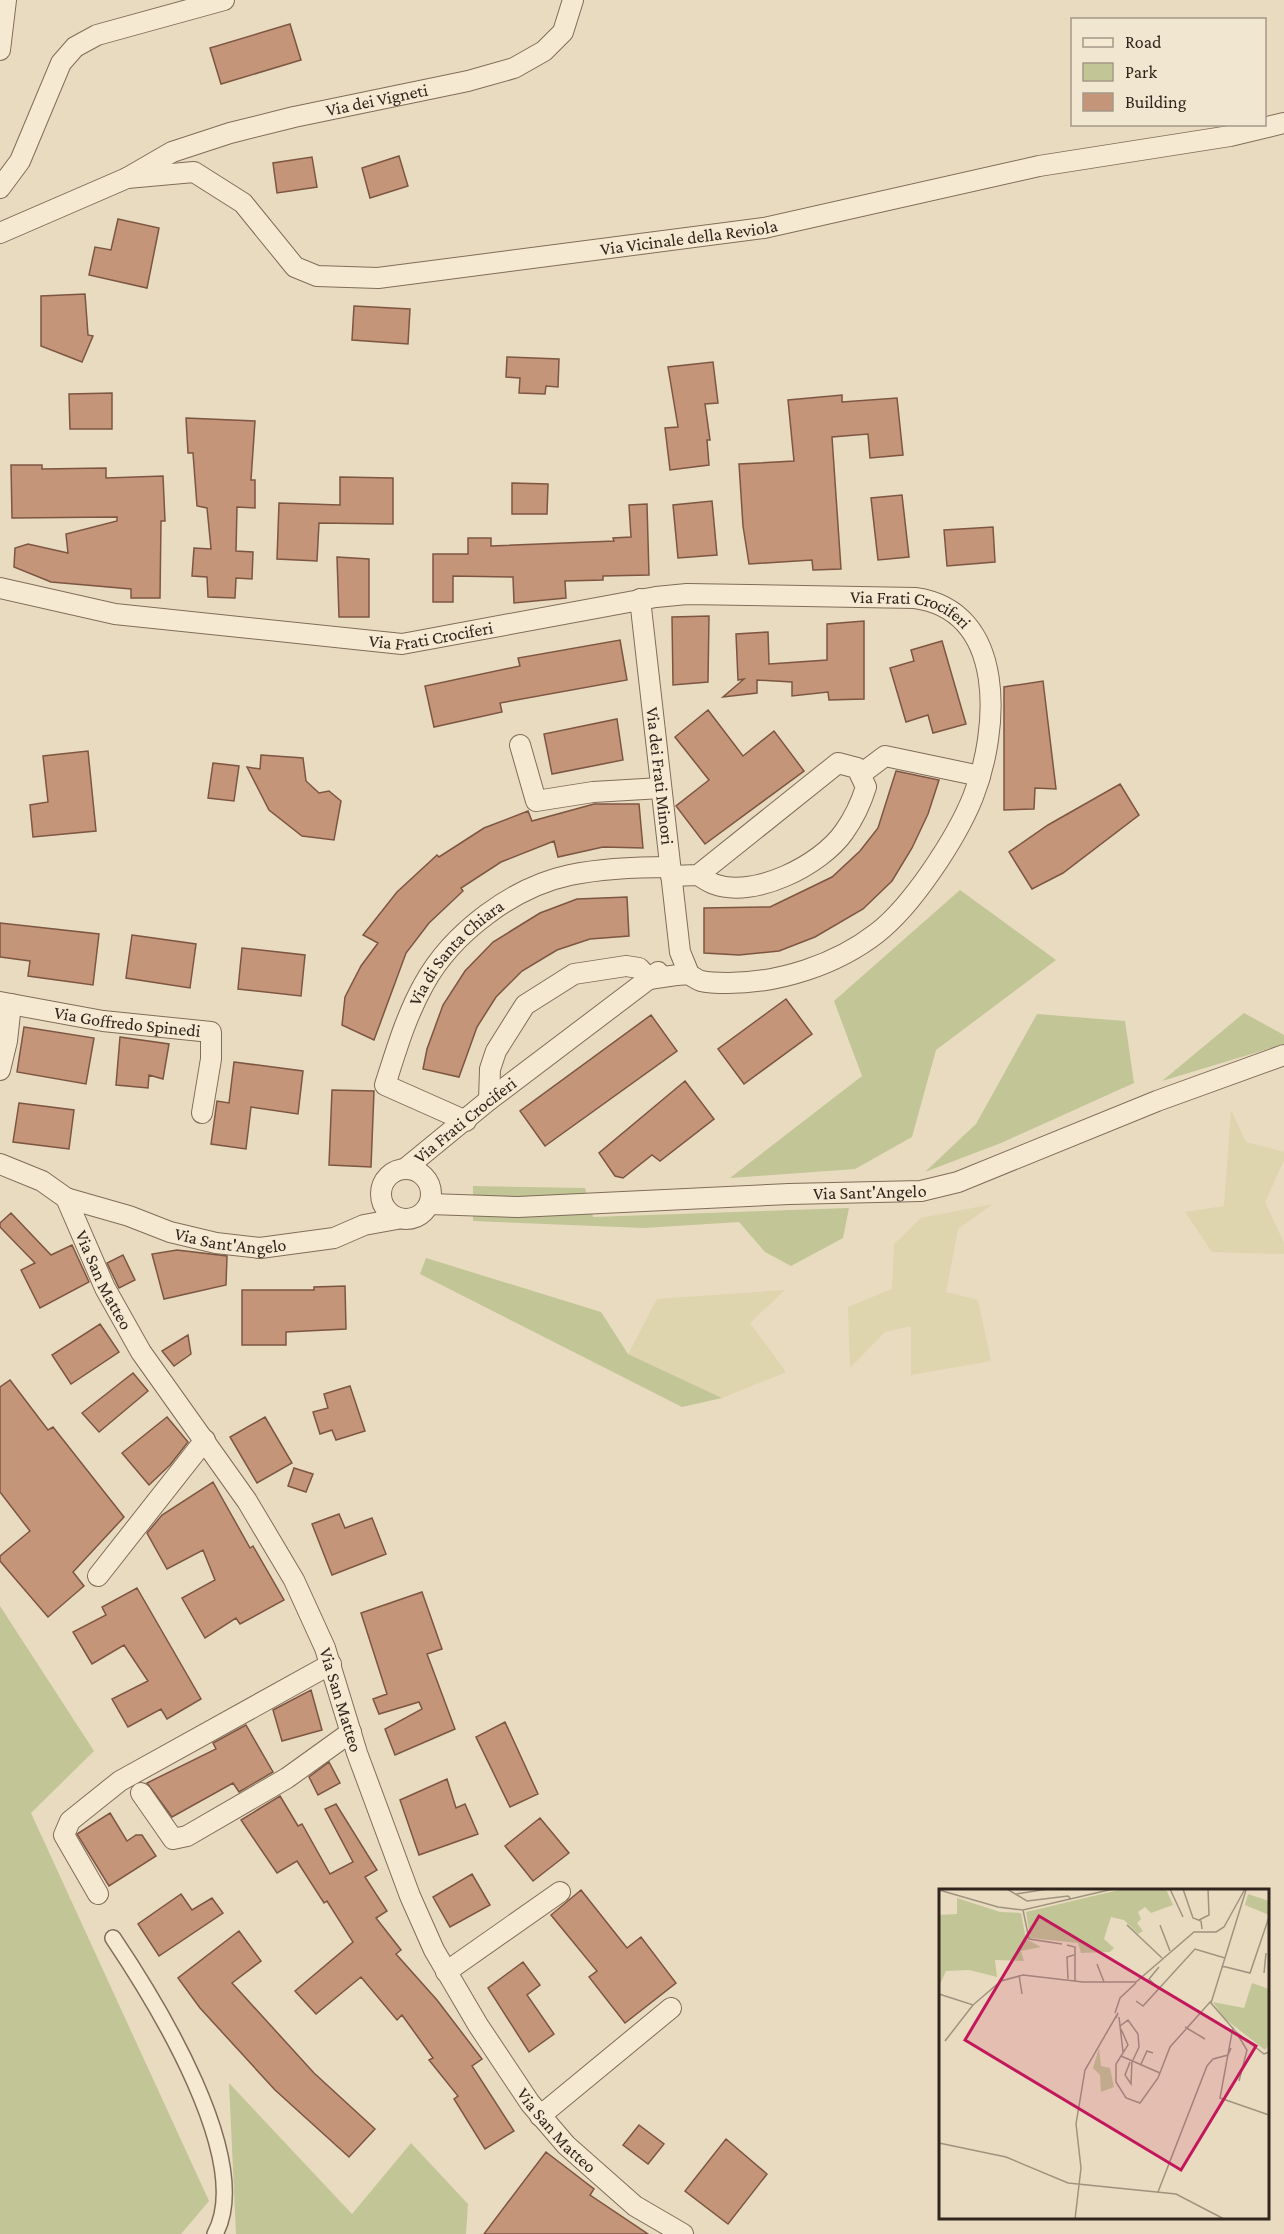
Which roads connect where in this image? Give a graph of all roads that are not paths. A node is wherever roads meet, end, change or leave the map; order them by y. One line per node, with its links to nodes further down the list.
1 (6, 0): 4 (street)
2 (224, 0): 8 (street)
3 (573, 0): 6 (street, Via dei Vigneti)
4 (0, 50)
5 (1284, 123): 7 (street, Via Vicinale della Reviola)
6 (153, 165): 7 (street, Via Vicinale della Reviola)
7 (127, 178): 9 (street, Via Vicinale della Reviola)
8 (0, 188)
9 (0, 233)
10 (0, 588): 11 (street, Via Frati Crociferi)
11 (640, 599): 14 (street, Via Frati Crociferi); 15 (street, Via dei Frati Minori)
12 (520, 745): 15 (street)
13 (861, 774): 14 (street); 17 (street); 17 (street)
14 (980, 776): 19 (street, Via Frati Crociferi)
15 (661, 788): 16 (street, Via dei Frati Minori)
16 (671, 872): 17 (street); 18 (street, Via dei Frati Minori); 26 (street, Via di Santa Chiara)
17 (698, 875)
18 (680, 952): 19 (street, Via dei Frati Minori); 20 (street)
19 (688, 975): 20 (street, Via Frati Crociferi)
20 (649, 979): 24 (street, Via Frati Crociferi); 24 (street)
21 (5, 1003): 23 (street); 25 (street, Via Goffredo Spinedi)
22 (1284, 1055): 31 (street, Via Sant'Angelo)
23 (0, 1070)
24 (489, 1100): 26 (street, Via Frati Crociferi)
25 (202, 1113)
26 (466, 1120): 27 (street, Via Frati Crociferi)
27 (447, 1136): 29 (street, Via Frati Crociferi); 31 (street)
28 (0, 1164): 32 (street)
29 (406, 1168): 30 (street); 31 (street)
30 (380, 1193): 33 (street); 34 (street)
31 (431, 1196): 33 (street, Via Sant'Angelo)
32 (66, 1198): 34 (street, Via Sant'Angelo); 35 (street, Via San Matteo)
33 (397, 1219): 34 (street, Via Sant'Angelo)
34 (334, 1238)
35 (205, 1440): 36 (street); 37 (street, Via San Matteo)
36 (98, 1576)
37 (331, 1664): 38 (street, Via San Matteo); 41 (street)
38 (351, 1732): 39 (street); 43 (street, Via San Matteo)
39 (141, 1793)
40 (560, 1892): 43 (street)
41 (98, 1894)
42 (112, 1938): 46 (street)
43 (446, 1972): 45 (street, Via San Matteo)
44 (671, 2008): 45 (street)
45 (540, 2116): 47 (street, Via San Matteo)
46 (215, 2234)
47 (683, 2234)

